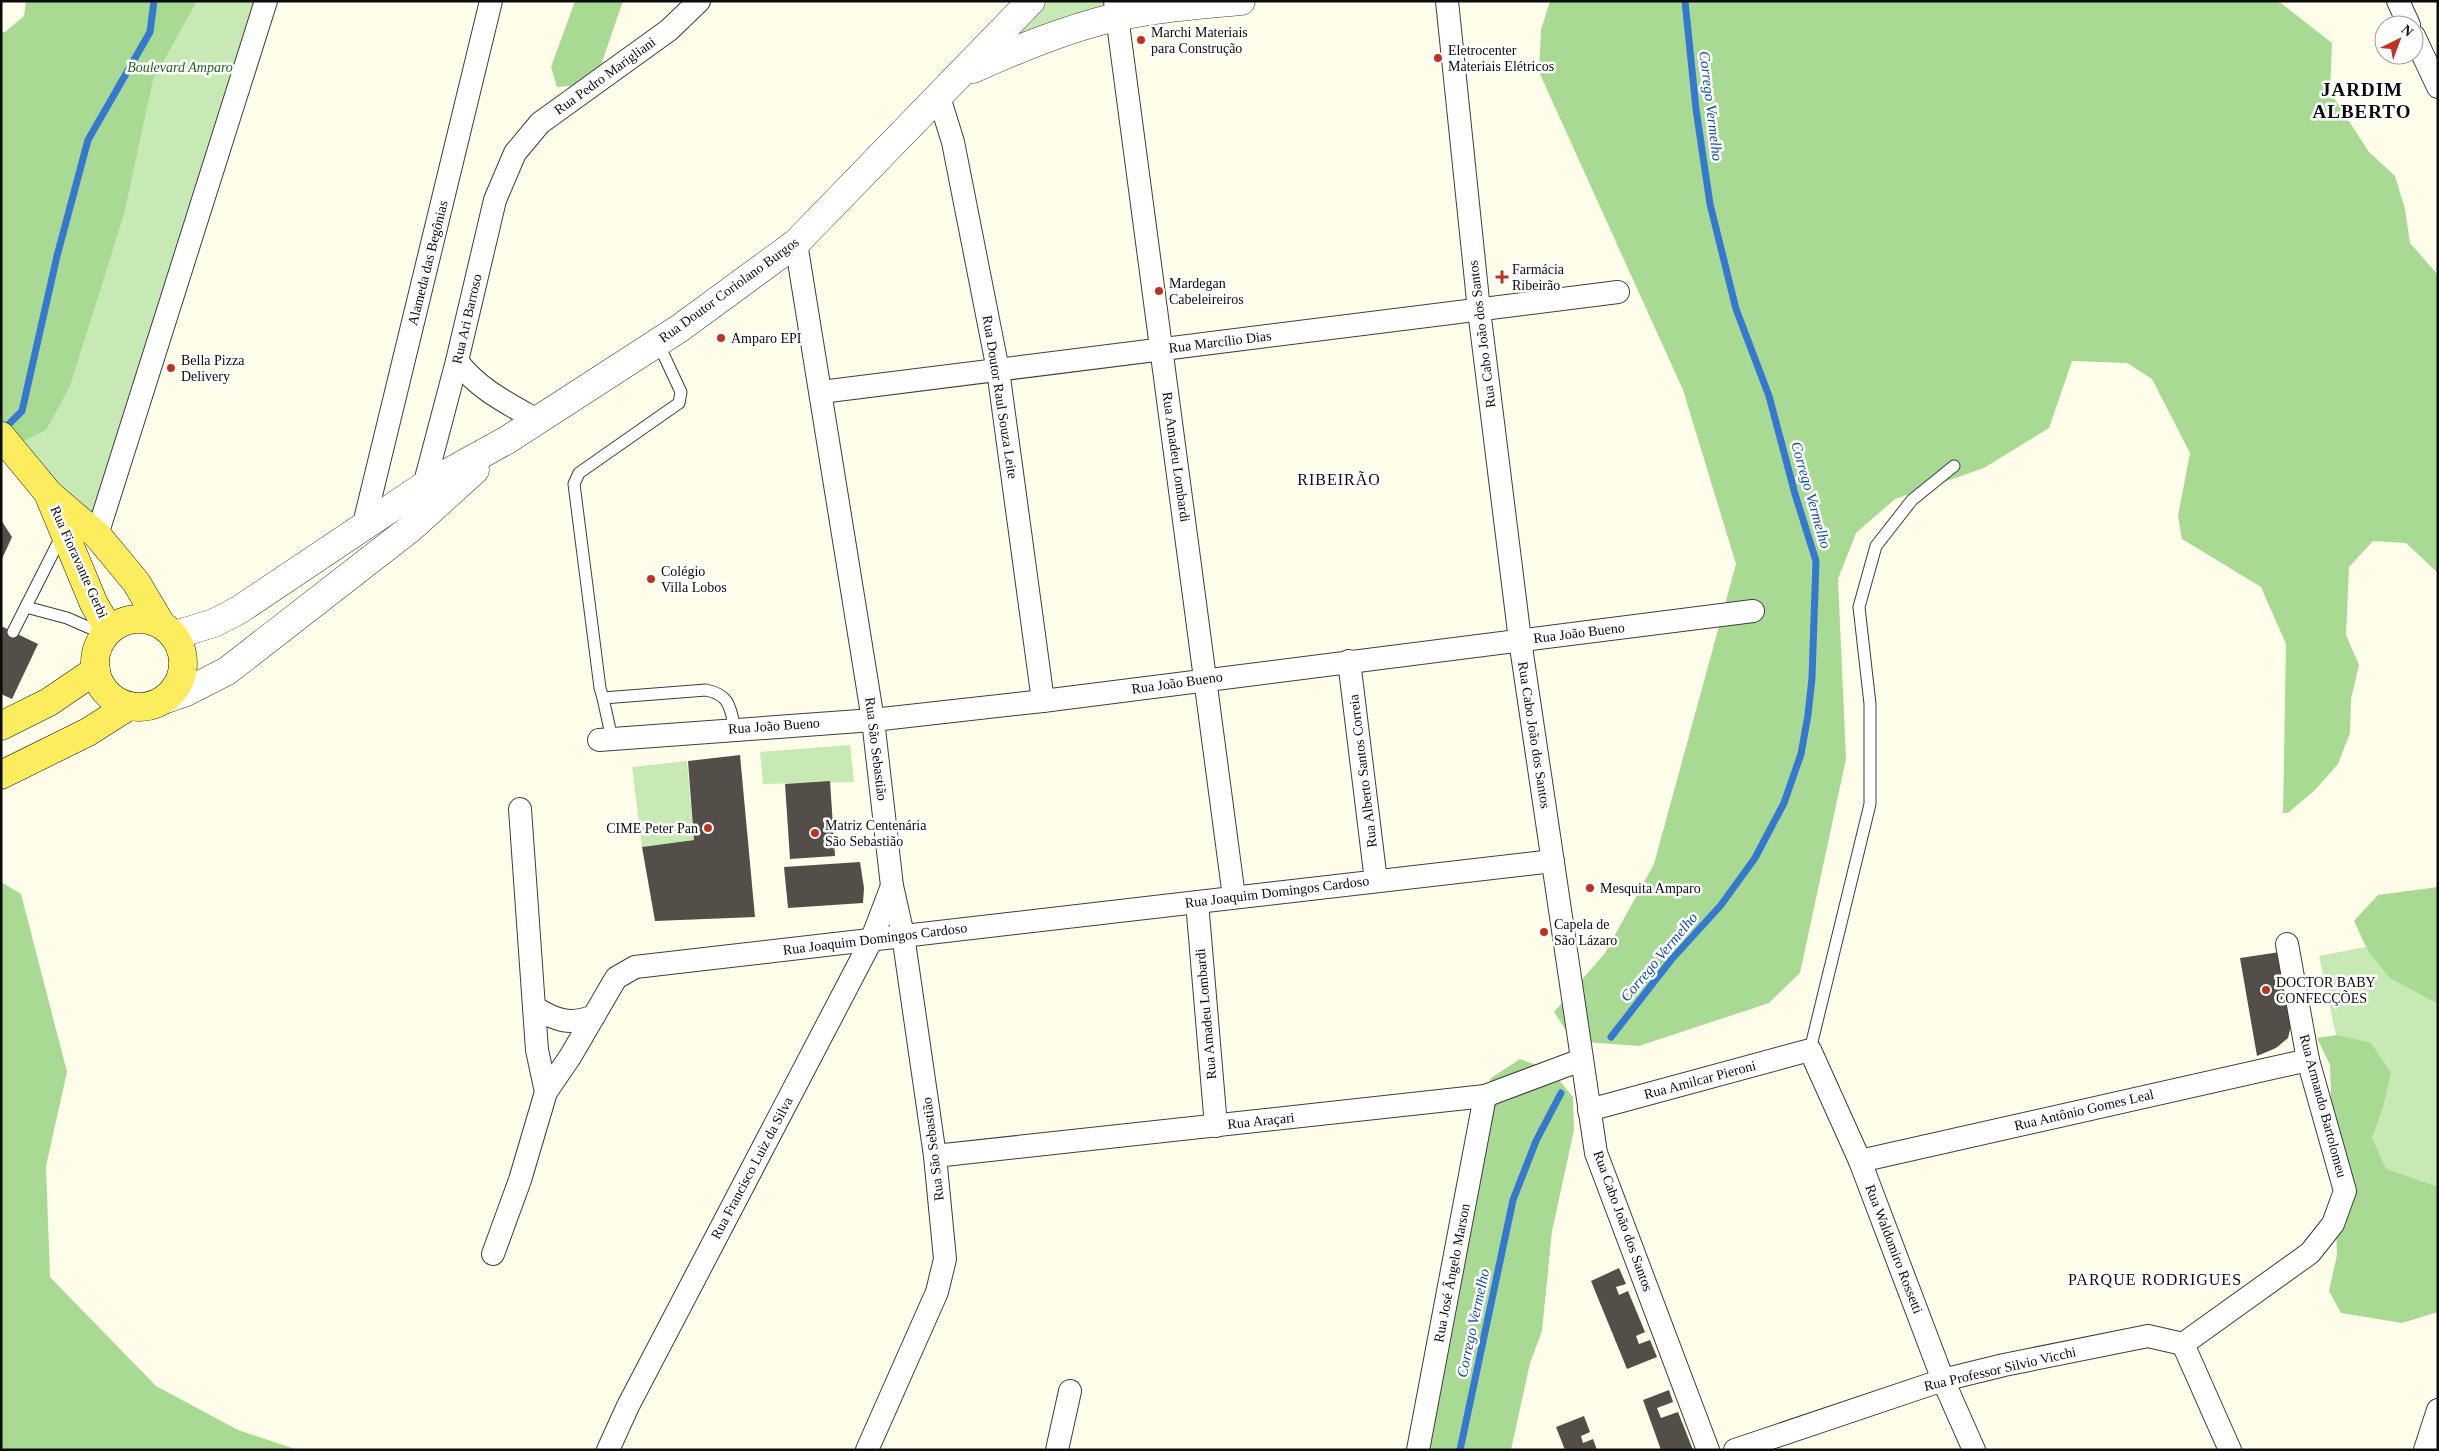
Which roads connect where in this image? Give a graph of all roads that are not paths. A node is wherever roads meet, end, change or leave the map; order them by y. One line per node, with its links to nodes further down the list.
1 (266, 1): 32 (street)
2 (491, 1): 29 (street, Alameda das Begônias)
3 (699, 1): 14 (street, Rua Pedro Marigliani)
4 (1031, 1): 11 (street, Rua Doutor Coriolano Burgos)
5 (1241, 1): 8 (street)
6 (1447, 1): 17 (street, Rua Cabo João dos Santos)
7 (2398, 1): 9 (street)
8 (1116, 9): 11 (street); 19 (street, Rua Amadeu Lombardi)
9 (2404, 15)
10 (2424, 57): 12 (street)
11 (958, 76): 13 (street, Rua Doutor Coriolano Burgos)
12 (2438, 87)
13 (939, 97): 15 (street, Rua Doutor Coriolano Burgos); 21 (street, Rua Doutor Raul Souza Leite)
14 (515, 153): 20 (street, Rua Ari Barroso)
15 (796, 243): 18 (street, Rua Doutor Coriolano Burgos); 22 (street, Rua São Sebastião)
16 (1618, 292): 17 (street, Rua Marcílio Dias)
17 (1479, 310): 19 (street, Rua Marcílio Dias); 38 (street, Rua Cabo João dos Santos)
18 (658, 343): 23 (street, Rua Doutor Coriolano Burgos); 42 (lane)
19 (1161, 349): 21 (street, Rua Marcílio Dias); 41 (street, Rua Amadeu Lombardi)
20 (457, 361): 23 (street); 27 (street, Rua Ari Barroso)
21 (998, 370): 22 (street, Rua Marcílio Dias); 44 (street, Rua Doutor Raul Souza Leite)
22 (821, 392): 46 (street, Rua São Sebastião)
23 (538, 420): 25 (street, Rua Doutor Coriolano Burgos)
24 (5, 439): 28 (main road, Rua Fioravante Gerbi)
25 (507, 440): 27 (street); 30 (street)
26 (1954, 466): 62 (lane)
27 (424, 486): 29 (street); 30 (street)
28 (49, 494): 31 (main road, Rua Fioravante Gerbi); 32 (main road, Rua Fioravante Gerbi)
29 (364, 524): 35 (street)
30 (411, 528): 43 (street)
31 (64, 532): 33 (lane); 37 (main road, Rua Fioravante Gerbi)
32 (97, 535): 35 (main road, Rua Fioravante Gerbi)
33 (26, 607): 36 (lane); 37 (lane)
34 (1753, 611): 38 (street, Rua João Bueno)
35 (168, 630): 37 (main road); 43 (main road)
36 (13, 632)
37 (108, 632): 40 (main road)
38 (1520, 640): 39 (street, Rua João Bueno); 52 (street, Rua Cabo João dos Santos)
39 (1349, 662): 41 (street, Rua João Bueno); 53 (street, Rua Alberto Santos Correia)
40 (96, 670): 45 (main road); 47 (main road)
41 (1205, 679): 44 (street, Rua João Bueno); 55 (street, Rua Amadeu Lombardi)
42 (603, 698): 48 (lane); 49 (lane)
43 (166, 699): 45 (main road)
44 (1043, 701): 46 (street, Rua João Bueno)
45 (129, 706): 50 (main road)
46 (873, 720): 48 (street, Rua João Bueno); 54 (street, Rua São Sebastião)
47 (1, 726)
48 (735, 729): 49 (street, Rua João Bueno)
49 (606, 740)
50 (1, 775)
51 (520, 809): 60 (street)
52 (1553, 861): 53 (street, Rua Joaquim Domingos Cardoso); 63 (street, Rua Cabo João dos Santos)
53 (1376, 881): 55 (street, Rua Joaquim Domingos Cardoso)
54 (892, 886): 57 (street, Rua São Sebastião); 58 (street, Rua Francisco Luiz da Silva)
55 (1234, 897): 56 (street, Rua Joaquim Domingos Cardoso)
56 (1197, 902): 57 (street, Rua Joaquim Domingos Cardoso); 68 (street, Rua Amadeu Lombardi)
57 (903, 935): 58 (street, Rua Joaquim Domingos Cardoso); 69 (street, Rua São Sebastião)
58 (871, 941): 61 (street, Rua Joaquim Domingos Cardoso); 76 (street, Rua Francisco Luiz da Silva)
59 (2287, 944): 64 (street, Rua Armando Bartolomeu)
60 (534, 1007): 61 (street); 65 (street)
61 (594, 1016): 65 (street, Rua Joaquim Domingos Cardoso)
62 (1810, 1050): 67 (street, Rua Amilcar Pieroni); 70 (street, Rua Waldomiro Rossetti)
63 (1581, 1060): 66 (street, Rua Araçari); 67 (street, Rua Cabo João dos Santos)
64 (2308, 1060): 70 (street, Rua Antônio Gomes Leal); 72 (street, Rua Armando Bartolomeu)
65 (546, 1092): 71 (street)
66 (1485, 1096): 68 (street, Rua Araçari); 79 (street, Rua José Ângelo Marson)
67 (1589, 1110): 80 (street, Rua Cabo João dos Santos)
68 (1216, 1126): 69 (street, Rua Araçari)
69 (935, 1156): 77 (street, Rua São Sebastião)
70 (1860, 1161): 73 (street, Rua Waldomiro Rossetti)
71 (493, 1254)
72 (2184, 1344): 73 (street, Rua Professor Silvio Vicchi); 83 (street)
73 (1943, 1380): 81 (street, Rua Professor Silvio Vicchi); 82 (street, Rua Waldomiro Rossetti)
74 (1070, 1391): 78 (street)
75 (2438, 1410): 84 (street)
76 (608, 1450)
77 (867, 1450)
78 (1057, 1450)
79 (1418, 1450)
80 (1708, 1450)
81 (1735, 1450)
82 (1974, 1450)
83 (2230, 1450)
84 (2426, 1450)

